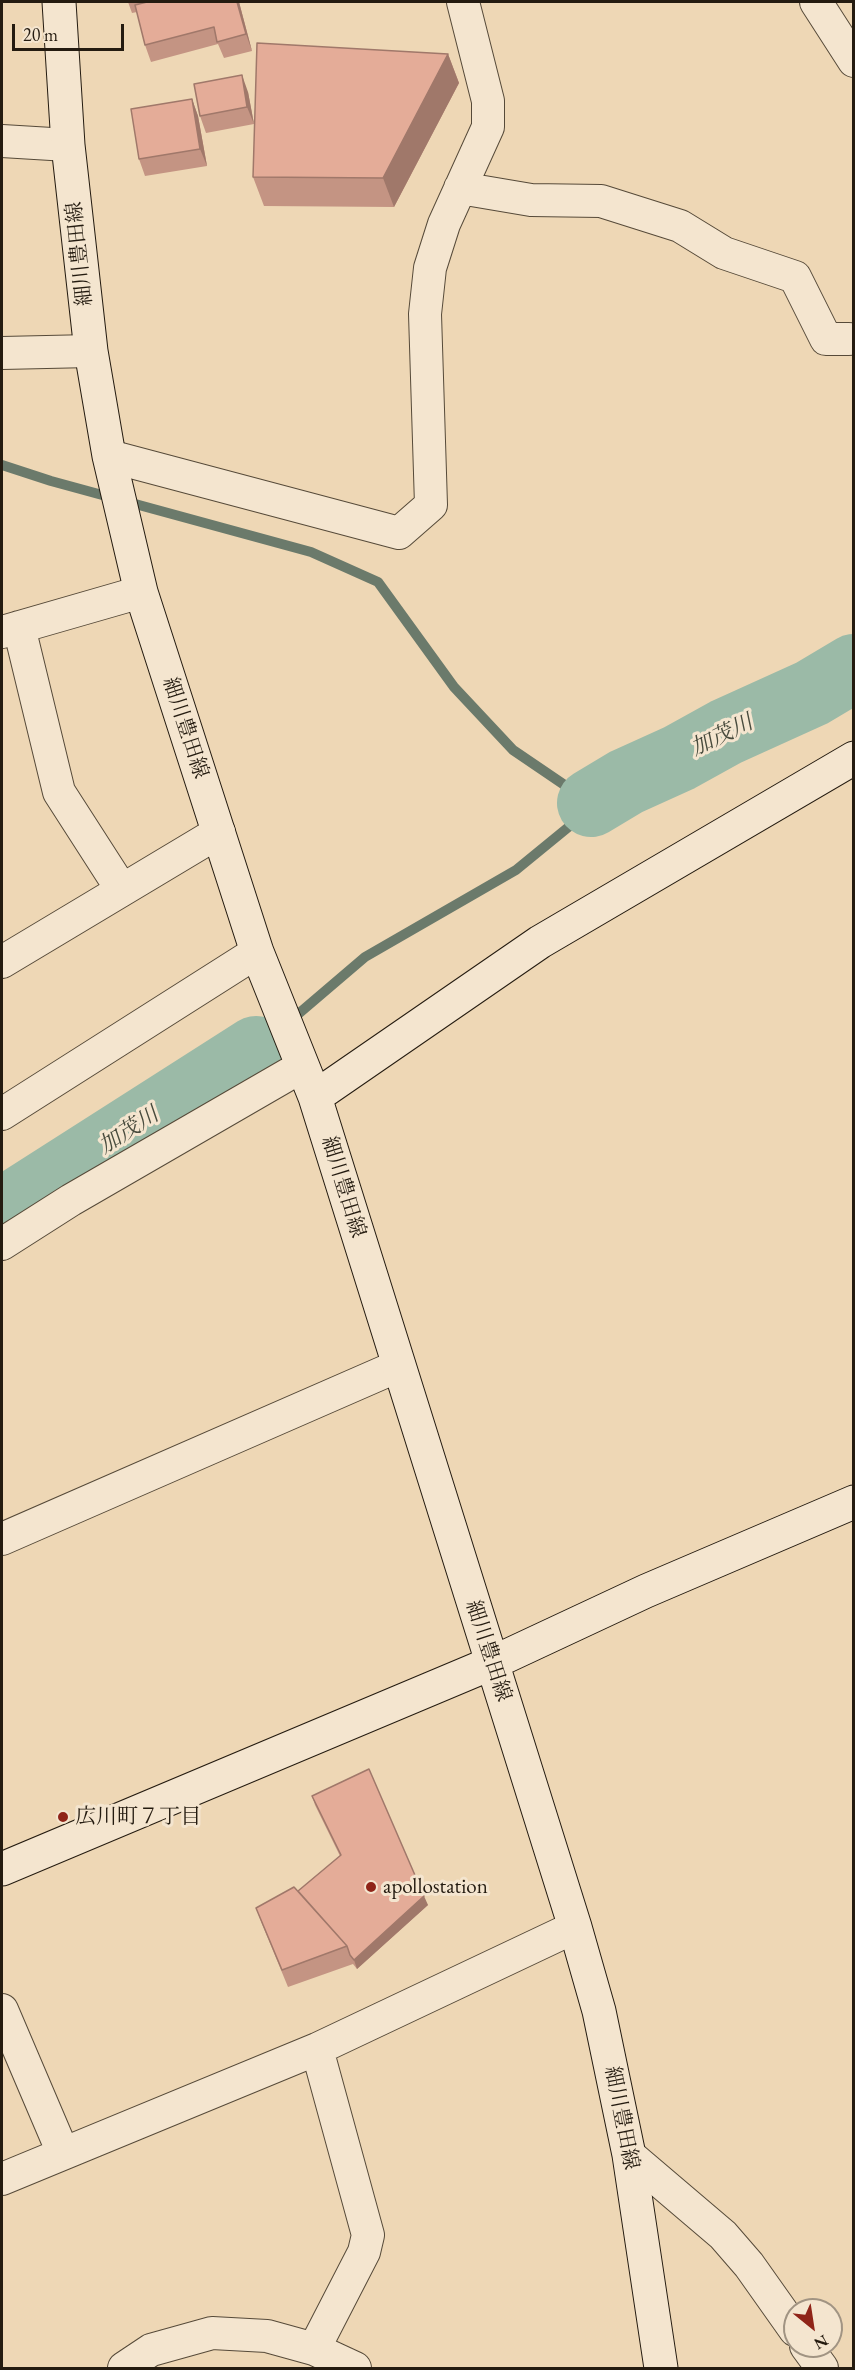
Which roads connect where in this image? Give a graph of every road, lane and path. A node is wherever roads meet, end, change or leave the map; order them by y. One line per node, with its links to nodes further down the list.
1 (59, 2): 6 (main road, 細川豊田線)
2 (463, 2): 7 (street)
3 (816, 2): 4 (street)
4 (854, 61)
5 (2, 141): 6 (street)
6 (68, 145): 9 (main road, 細川豊田線)
7 (460, 188): 8 (street); 11 (street)
8 (849, 339)
9 (91, 351): 10 (street); 11 (main road, 細川豊田線)
10 (2, 353)
11 (109, 456): 12 (main road, 細川豊田線)
12 (141, 592): 13 (street); 15 (main road, 細川豊田線)
13 (10, 630): 16 (street)
14 (854, 758): 20 (main road)
15 (219, 832): 16 (street); 17 (main road, 細川豊田線)
16 (122, 890): 18 (street)
17 (257, 952): 19 (main road, 細川豊田線); 21 (street)
18 (2, 962)
19 (300, 1062): 20 (main road, 細川豊田線); 22 (street)
20 (315, 1097): 23 (main road, 細川豊田線)
21 (2, 1114)
22 (2, 1244)
23 (398, 1366): 25 (street); 26 (main road, 細川豊田線)
24 (854, 1502): 26 (main road)
25 (2, 1539)
26 (492, 1663): 27 (main road); 28 (main road, 細川豊田線)
27 (2, 1869)
28 (576, 1927): 30 (street); 32 (main road, 細川豊田線)
29 (2, 2010): 31 (street)
30 (317, 2049): 31 (street); 35 (street)
31 (63, 2153): 33 (street)
32 (629, 2155): 34 (street); 38 (main road, 細川豊田線)
33 (2, 2179)
34 (783, 2313)
35 (314, 2349): 36 (street); 37 (street)
36 (124, 2368)
37 (355, 2368)
38 (661, 2368)

